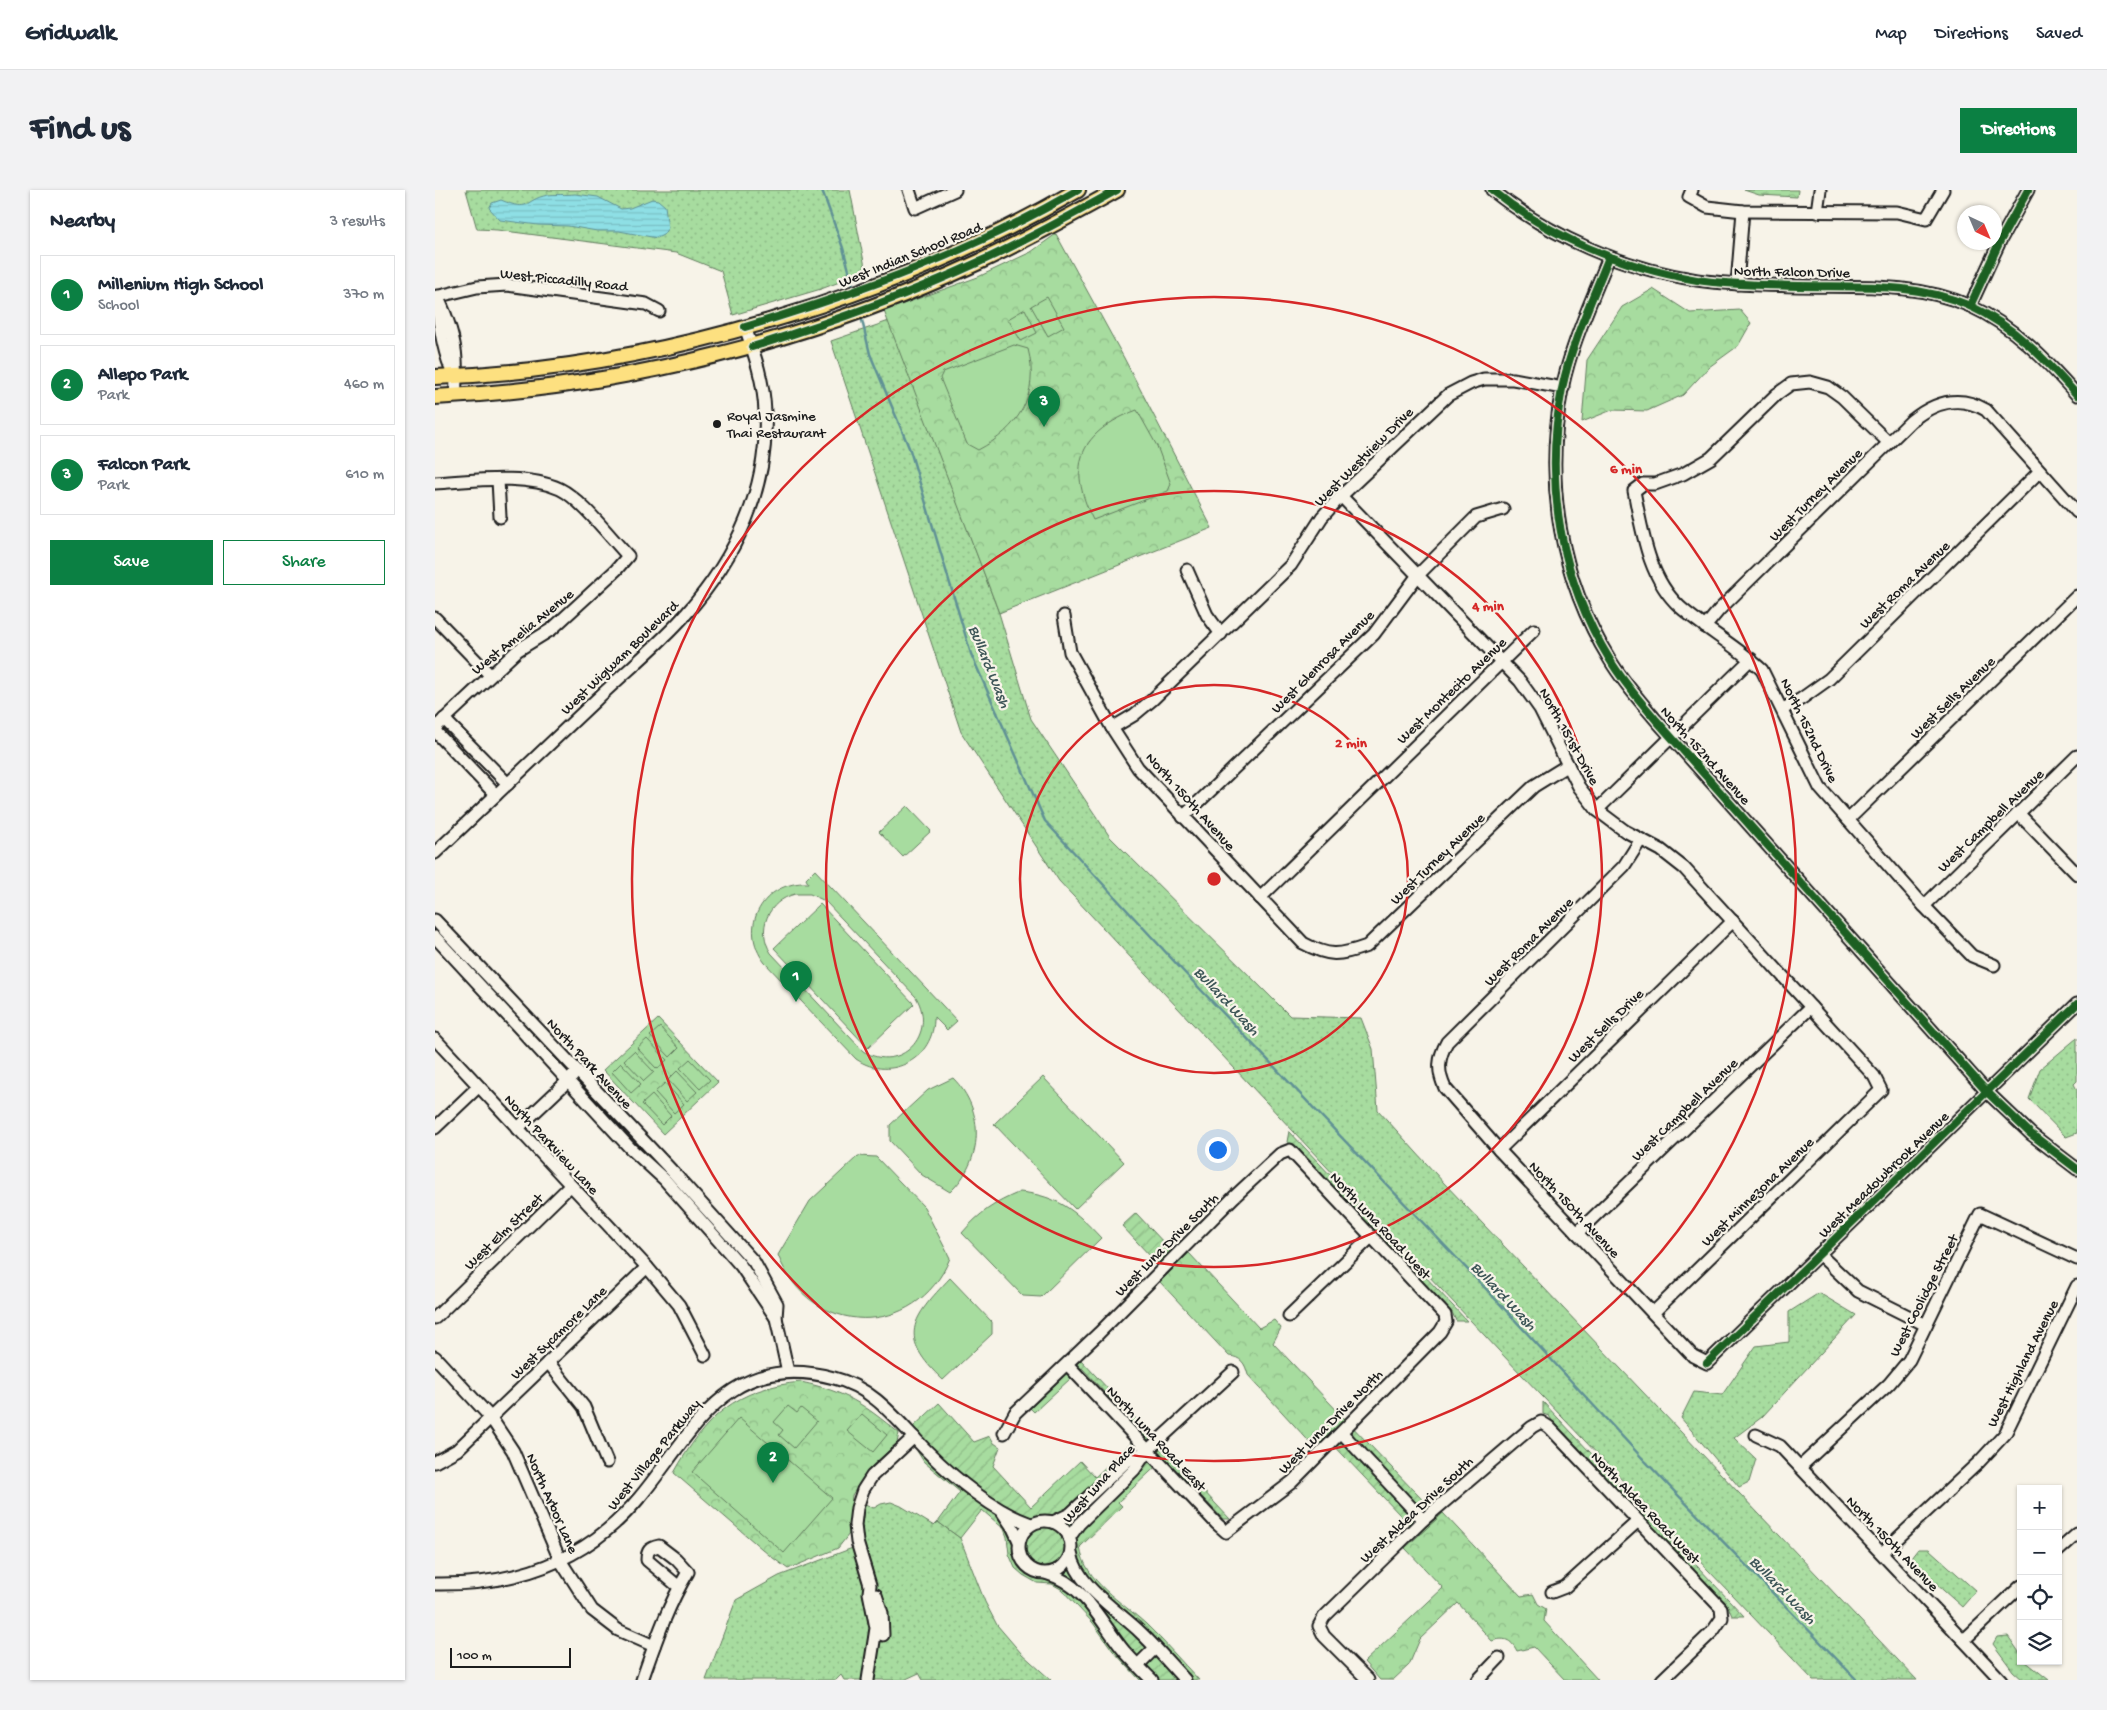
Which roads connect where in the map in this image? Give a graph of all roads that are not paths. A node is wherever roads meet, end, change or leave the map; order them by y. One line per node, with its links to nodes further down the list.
1 (909, 190): 2 (street)
2 (955, 190)
3 (1078, 190): 17 (main road, West Indian School Road)
4 (1117, 190): 18 (main road)
5 (1492, 190): 12 (street, North Falcon Drive)
6 (1820, 190): 11 (street)
7 (1943, 190): 11 (street)
8 (2028, 190): 15 (street)
9 (1691, 193): 10 (street)
10 (1743, 211): 11 (street); 13 (street)
11 (1817, 212)
12 (1609, 257): 13 (street, North Falcon Drive); 21 (street, North 152nd Avenue)
13 (1737, 284): 15 (street, North Falcon Drive)
14 (436, 294): 16 (street, West Piccadilly Road); 19 (street)
15 (1970, 306): 22 (street, North Falcon Drive)
16 (659, 312)
17 (745, 328): 18 (street, West Wigwam Boulevard); 19 (main road, West Indian School Road)
18 (752, 347): 23 (main road); 51 (street, West Wigwam Boulevard)
19 (454, 376): 20 (main road, West Indian School Road); 23 (street)
20 (435, 377)
21 (1563, 388): 29 (street, West Westview Drive); 48 (street, North 152nd Avenue)
22 (2077, 395)
23 (456, 396): 24 (main road)
24 (435, 397)
25 (1889, 442): 26 (street, West Turney Avenue); 38 (street, West Turney Avenue); 38 (street, North 152nd Drive)
26 (2040, 471): 31 (street); 44 (street, West Roma Avenue)
27 (498, 480): 28 (street); 32 (street); 43 (street, West Amelia Avenue)
28 (435, 483)
29 (1341, 496): 34 (street, North 151st Drive); 40 (street, West Westview Drive)
30 (1503, 509): 34 (street, West Glenrosa Avenue)
31 (2077, 512)
32 (500, 517)
33 (1187, 570): 40 (street)
34 (1418, 575): 42 (street, North 151st Drive); 55 (street, West Glenrosa Avenue)
35 (2077, 596): 56 (street, West Sells Avenue)
36 (1064, 616): 46 (street, North 150th Avenue)
37 (435, 618): 43 (street)
38 (1705, 627): 41 (street, North 152nd Drive)
39 (1534, 630): 42 (street, West Montecito Avenue)
40 (1221, 634): 46 (street, West Westview Drive)
41 (1751, 658): 44 (street, North 152nd Drive); 48 (street)
42 (1501, 662): 50 (street, North 151st Drive); 60 (street, West Montecito Avenue)
43 (490, 675): 45 (street, West Amelia Avenue)
44 (1783, 709): 56 (street, North 152nd Drive)
45 (444, 719): 47 (street, West Amelia Avenue); 51 (street)
46 (1112, 728): 55 (street, North 150th Avenue)
47 (435, 729): 52 (street)
48 (1671, 737): 53 (street); 75 (street, North 152nd Avenue)
49 (2077, 756): 54 (street, West Campbell Avenue)
50 (1568, 765): 53 (street, North 151st Drive); 65 (street, West Turney Avenue)
51 (508, 784): 52 (street, West Wigwam Boulevard)
52 (496, 795): 58 (street, West Wigwam Boulevard)
53 (1597, 810): 57 (street, North 151st Drive)
54 (2018, 813): 59 (street); 61 (street, West Campbell Avenue)
55 (1183, 817): 60 (street, North 150th Avenue)
56 (1848, 820): 61 (street, North 152nd Drive)
57 (1641, 841): 63 (street, North 151st Drive); 70 (street, West Roma Avenue)
58 (435, 853)
59 (2077, 874)
60 (1260, 898): 65 (street, North 150th Avenue)
61 (1924, 906): 66 (street, North 152nd Drive)
62 (435, 920): 71 (street, North Park Avenue)
63 (1733, 921): 68 (street, North 151st Drive); 79 (street, West Sells Drive)
64 (435, 937): 72 (street, North Park Avenue)
65 (1320, 952)
66 (1994, 966)
67 (2077, 1004): 75 (street, West Meadowbrook Avenue)
68 (1811, 1007): 74 (street, North 151st Drive); 83 (street, West Campbell Avenue)
69 (435, 1039): 73 (street, North Parkview Lane)
70 (1439, 1063): 79 (street, North 150th Avenue)
71 (578, 1071): 72 (street); 82 (street, North Park Avenue)
72 (569, 1080): 77 (street); 84 (street, North Park Avenue)
73 (478, 1087): 76 (street); 77 (street, North Parkview Lane)
74 (1881, 1090): 90 (street, West Minnezona Avenue)
75 (1987, 1092): 80 (street, North 152nd Avenue); 86 (street, West Meadowbrook Avenue)
76 (435, 1128)
77 (517, 1129): 81 (street, North Parkview Lane)
78 (1290, 1150): 85 (street, North Luna Road West); 100 (street, West Luna Drive South)
79 (1499, 1150): 83 (street, North 150th Avenue)
80 (2077, 1169)
81 (570, 1186): 88 (street, North Parkview Lane); 92 (street, West Elm Street)
82 (723, 1227): 84 (street); 93 (street, North Park Avenue)
83 (1577, 1233): 90 (street, North 150th Avenue)
84 (713, 1235): 93 (street, North Park Avenue)
85 (1371, 1237): 91 (street); 94 (street, North Luna Road West)
86 (1819, 1254): 95 (street); 99 (street, West Meadowbrook Avenue)
87 (2077, 1259): 95 (street, West Coolidge Street)
88 (647, 1268): 96 (street, North Parkview Lane); 98 (street, West Sycamore Lane)
89 (2077, 1286): 124 (street, West Highland Avenue)
90 (1653, 1313): 99 (street, North 150th Avenue)
91 (1289, 1316)
92 (435, 1318)
93 (776, 1318): 101 (street, North Park Avenue)
94 (1446, 1322): 106 (street, West Luna Drive North)
95 (1927, 1325): 112 (street, West Coolidge Street)
96 (705, 1355)
97 (435, 1357): 103 (street, North Arbor Lane)
98 (548, 1362): 103 (street, West Sycamore Lane); 111 (street)
99 (1707, 1363)
100 (1067, 1364): 105 (street, West Luna Drive South); 109 (street, North Luna Road East)
101 (788, 1372): 108 (street, West Village Parkway); 125 (street, West Village Parkway)
102 (1233, 1372): 109 (street)
103 (491, 1418): 110 (street, West Sycamore Lane); 125 (street, North Arbor Lane)
104 (1541, 1422): 114 (street, West Aldea Drive South); 115 (street, North Aldea Road West)
105 (1004, 1433)
106 (1341, 1433): 114 (street); 118 (street, West Luna Drive North)
107 (1756, 1435): 112 (street, North 150th Avenue)
108 (913, 1437): 113 (street, West Village Parkway); 137 (street)
109 (1148, 1450): 116 (street, West Luna Place); 118 (street, North Luna Road East); 120 (street, West Luna Place)
110 (435, 1462)
111 (607, 1462)
112 (1800, 1467): 124 (street, North 150th Avenue)
113 (1002, 1512): 117 (street, West Village Parkway); 121 (street, West Village Parkway)
114 (1423, 1520): 140 (street, West Aldea Drive South)
115 (1638, 1521): 130 (street); 142 (street, North Aldea Road West)
116 (1053, 1522): 117 (street); 120 (street)
117 (1031, 1524): 121 (street)
118 (1226, 1532)
119 (2077, 1534): 122 (street)
120 (1069, 1538): 123 (street)
121 (1019, 1541): 126 (street)
122 (2062, 1547)
123 (1071, 1553): 126 (street); 133 (street)
124 (1882, 1553): 131 (street, North 150th Avenue)
125 (560, 1560): 127 (street, West Village Parkway); 132 (street, North Arbor Lane)
126 (1048, 1574): 135 (street)
127 (435, 1584)
128 (679, 1587): 132 (street)
129 (2017, 1590): 131 (street)
130 (1552, 1592)
131 (1964, 1640): 143 (street, North 150th Avenue)
132 (654, 1646): 136 (street)
133 (1155, 1648): 135 (street); 139 (street)
134 (1499, 1658): 141 (street)
135 (1138, 1665): 138 (street)
136 (642, 1680)
137 (868, 1680)
138 (1152, 1680)
139 (1185, 1680)
140 (1368, 1680)
141 (1478, 1680)
142 (1661, 1680)
143 (2001, 1680)

